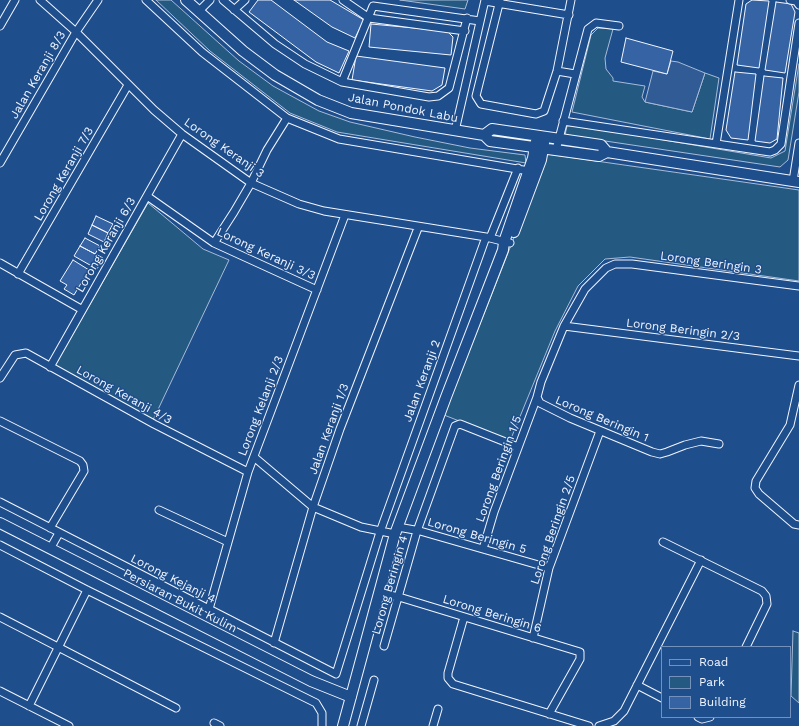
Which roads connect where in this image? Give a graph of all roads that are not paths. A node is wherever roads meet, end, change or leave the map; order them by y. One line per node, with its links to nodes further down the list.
1 (15, 0): 23 (street)
2 (40, 0): 26 (street, Lorong Keranji 3)
3 (98, 0): 26 (street, Jalan Keranji 8/3)
4 (146, 0): 32 (street)
5 (186, 0): 17 (street, Jalan Pondok Labu)
6 (210, 0): 17 (street)
7 (223, 0): 16 (street, Jalan Pondok Labu)
8 (245, 0): 16 (street)
9 (343, 0): 19 (street)
10 (485, 0): 14 (street); 21 (street)
11 (571, 0): 18 (street)
12 (739, 0): 40 (street)
13 (790, 0): 15 (street)
14 (500, 2): 18 (street); 28 (street)
15 (799, 5)
16 (234, 10): 30 (street, Jalan Pondok Labu)
17 (198, 12): 34 (street, Jalan Pondok Labu)
18 (569, 16): 28 (street)
19 (369, 18): 20 (street); 25 (street); 30 (street)
20 (467, 18): 21 (street); 25 (street, Jalan Pondok Labu)
21 (480, 21): 34 (street)
22 (799, 23): 27 (street)
23 (0, 26)
24 (619, 26): 29 (street)
25 (465, 31): 30 (street, Jalan Pondok Labu)
26 (76, 32): 31 (street, Lorong Keranji 3); 44 (street, Jalan Keranji 8/3)
27 (798, 44): 40 (street)
28 (557, 70): 29 (street)
29 (576, 74): 33 (street)
30 (342, 82)
31 (128, 85): 35 (street, Lorong Keranji 3); 57 (street, Lorong Keranji 7/3)
32 (287, 118): 45 (street); 48 (street)
33 (563, 121): 38 (street); 40 (street)
34 (455, 131): 36 (street, Jalan Pondok Labu)
35 (182, 134): 48 (street, Lorong Keranji 3); 49 (street, Lorong Keranji 6/3)
36 (484, 135): 37 (street, Jalan Pondok Labu); 41 (street, Jalan Pondok Labu)
37 (541, 136): 38 (street, Jalan Pondok Labu); 41 (street)
38 (558, 139): 42 (street); 43 (street, Jalan Pondok Labu)
39 (799, 143): 47 (street)
40 (716, 144)
41 (539, 148): 42 (street, Jalan Pondok Labu); 46 (street); 54 (street)
42 (556, 150): 43 (street, Jalan Pondok Labu)
43 (607, 152): 47 (street)
44 (0, 163)
45 (518, 168): 46 (street); 52 (street, Jalan Keranji 2)
46 (529, 171): 54 (street)
47 (796, 181)
48 (251, 183): 50 (street, Lorong Keranji 3); 53 (street)
49 (147, 196): 53 (street, Lorong Keranji 3/3); 60 (street, Lorong Keranji 6/3)
50 (345, 215): 51 (street, Lorong Keranji 3); 59 (street, Lorong Kelanji 2/3)
51 (418, 228): 52 (street, Lorong Keranji 3); 74 (street, Jalan Keranji 1/3)
52 (488, 238): 54 (street, Lorong Keranji 3); 81 (street, Jalan Keranji 2)
53 (214, 243): 59 (street, Lorong Keranji 3/3)
54 (506, 245): 79 (street)
55 (0, 263): 57 (street)
56 (620, 263): 58 (street, Lorong Beringin 3); 61 (street, Lorong Beringin 1/5)
57 (18, 274): 60 (street)
58 (799, 286)
59 (317, 290): 71 (street, Lorong Kelanji 2/3)
60 (81, 309): 63 (street, Lorong Keranji 6/3)
61 (564, 326): 62 (street, Lorong Beringin 2/3); 66 (street, Lorong Beringin 1/5)
62 (799, 356)
63 (50, 367): 64 (street, Lorong Keranji 4/3); 72 (street, Lorong Keranji 4/3)
64 (0, 378)
65 (799, 385): 77 (street)
66 (537, 397): 68 (street, Lorong Beringin 1); 70 (street, Lorong Beringin 1/5)
67 (0, 421): 78 (street)
68 (600, 431): 69 (street, Lorong Beringin 1); 89 (street, Lorong Beringin 2/5)
69 (719, 444)
70 (518, 447): 80 (street, Lorong Beringin 4); 87 (street, Lorong Beringin 1/5)
71 (254, 457): 72 (street, Lorong Kelanji 2/3); 74 (street, Lorong Beringin 5)
72 (248, 472): 83 (street, Lorong Kelanji 2/3)
73 (0, 502): 78 (street, Lorong Kejanji 4)
74 (313, 507): 81 (street, Lorong Beringin 5); 97 (street, Jalan Keranji 1/3)
75 (159, 510): 83 (street)
76 (0, 524): 86 (street, Persiaran Bukit Kulim)
77 (799, 525)
78 (50, 528): 82 (street, Lorong Kejanji 4)
79 (396, 530): 80 (street, Lorong Beringin 5); 81 (street, Lorong Beringin 5); 91 (street)
80 (417, 531): 87 (street, Lorong Beringin 5); 92 (street, Lorong Beringin 4)
81 (380, 532): 101 (street, Jalan Keranji 2)
82 (59, 533): 86 (street); 93 (street, Lorong Kejanji 4)
83 (228, 542): 93 (street, Lorong Kelanji 2/3)
84 (663, 542): 88 (street)
85 (0, 545): 90 (street)
86 (50, 549): 105 (street, Persiaran Bukit Kulim)
87 (483, 549): 89 (street, Lorong Beringin 5)
88 (701, 560): 100 (street); 103 (street)
89 (550, 568): 96 (street, Lorong Beringin 2/5)
90 (87, 590): 98 (street); 112 (street)
91 (380, 593): 92 (street, Lorong Beringin 6); 105 (street)
92 (399, 597): 95 (street, Lorong Beringin 6); 99 (street, Lorong Beringin 4)
93 (208, 609): 97 (street, Lorong Kejanji 4)
94 (0, 617): 98 (street)
95 (464, 617): 96 (street, Lorong Beringin 6); 110 (street)
96 (534, 638): 110 (street, Lorong Beringin 6)
97 (274, 643): 101 (street, Lorong Kejanji 4)
98 (58, 646): 107 (street); 108 (street)
99 (384, 646)
100 (746, 646)
101 (336, 674)
102 (374, 680): 114 (street)
103 (637, 685): 106 (street); 117 (street)
104 (0, 691): 107 (street)
105 (350, 697): 113 (street)
106 (661, 697)
107 (29, 706): 111 (street)
108 (176, 708)
109 (438, 709): 115 (street)
110 (549, 714): 116 (street)
111 (69, 726)
112 (322, 726)
113 (343, 726)
114 (361, 726)
115 (433, 726)
116 (588, 726)
117 (599, 726)

